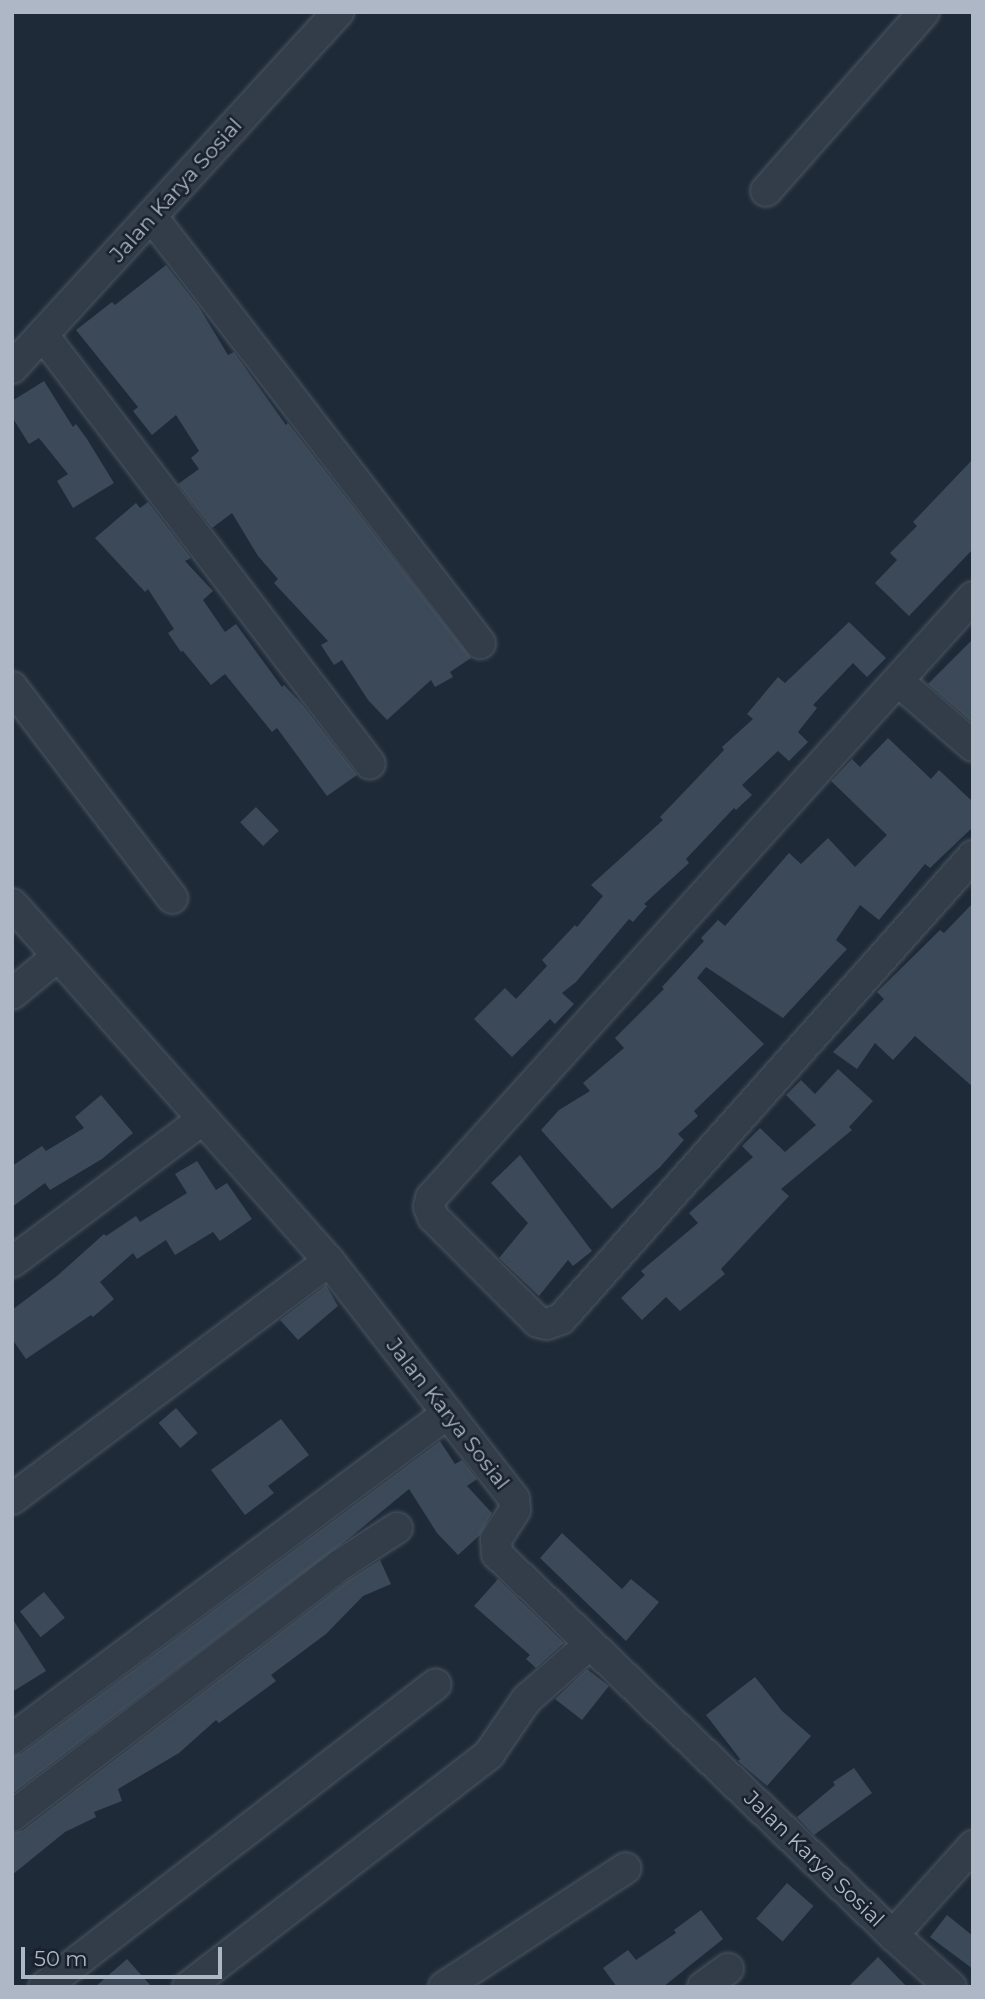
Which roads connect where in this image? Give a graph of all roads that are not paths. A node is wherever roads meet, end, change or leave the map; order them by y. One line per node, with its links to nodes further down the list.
1 (338, 12): 4 (street, Jalan Karya Sosial)
2 (924, 12): 3 (street)
3 (766, 191)
4 (152, 217): 5 (street, Jalan Karya Sosial); 8 (street)
5 (43, 335): 6 (street, Jalan Karya Sosial); 12 (street)
6 (12, 368)
7 (973, 597): 9 (street)
8 (480, 643)
9 (898, 681): 11 (street); 13 (street)
10 (12, 687): 14 (street)
11 (973, 746)
12 (370, 764)
13 (973, 856)
14 (172, 898)
15 (12, 904): 16 (street, Jalan Karya Sosial)
16 (58, 956): 17 (street); 18 (street, Jalan Karya Sosial)
17 (12, 994)
18 (202, 1120): 19 (street, Jalan Karya Sosial); 20 (street)
19 (329, 1261): 21 (street, Jalan Karya Sosial); 22 (street)
20 (12, 1262)
21 (448, 1413): 24 (street, Jalan Karya Sosial); 26 (street)
22 (12, 1499)
23 (397, 1528): 27 (street)
24 (590, 1644): 30 (street, Jalan Karya Sosial); 33 (street)
25 (436, 1684): 32 (street)
26 (12, 1739)
27 (12, 1816)
28 (973, 1846): 30 (street)
29 (626, 1868): 34 (street)
30 (893, 1935): 36 (street, Jalan Karya Sosial)
31 (728, 1969): 35 (street)
32 (44, 1987)
33 (188, 1987)
34 (444, 1987)
35 (703, 1987)
36 (951, 1987)

